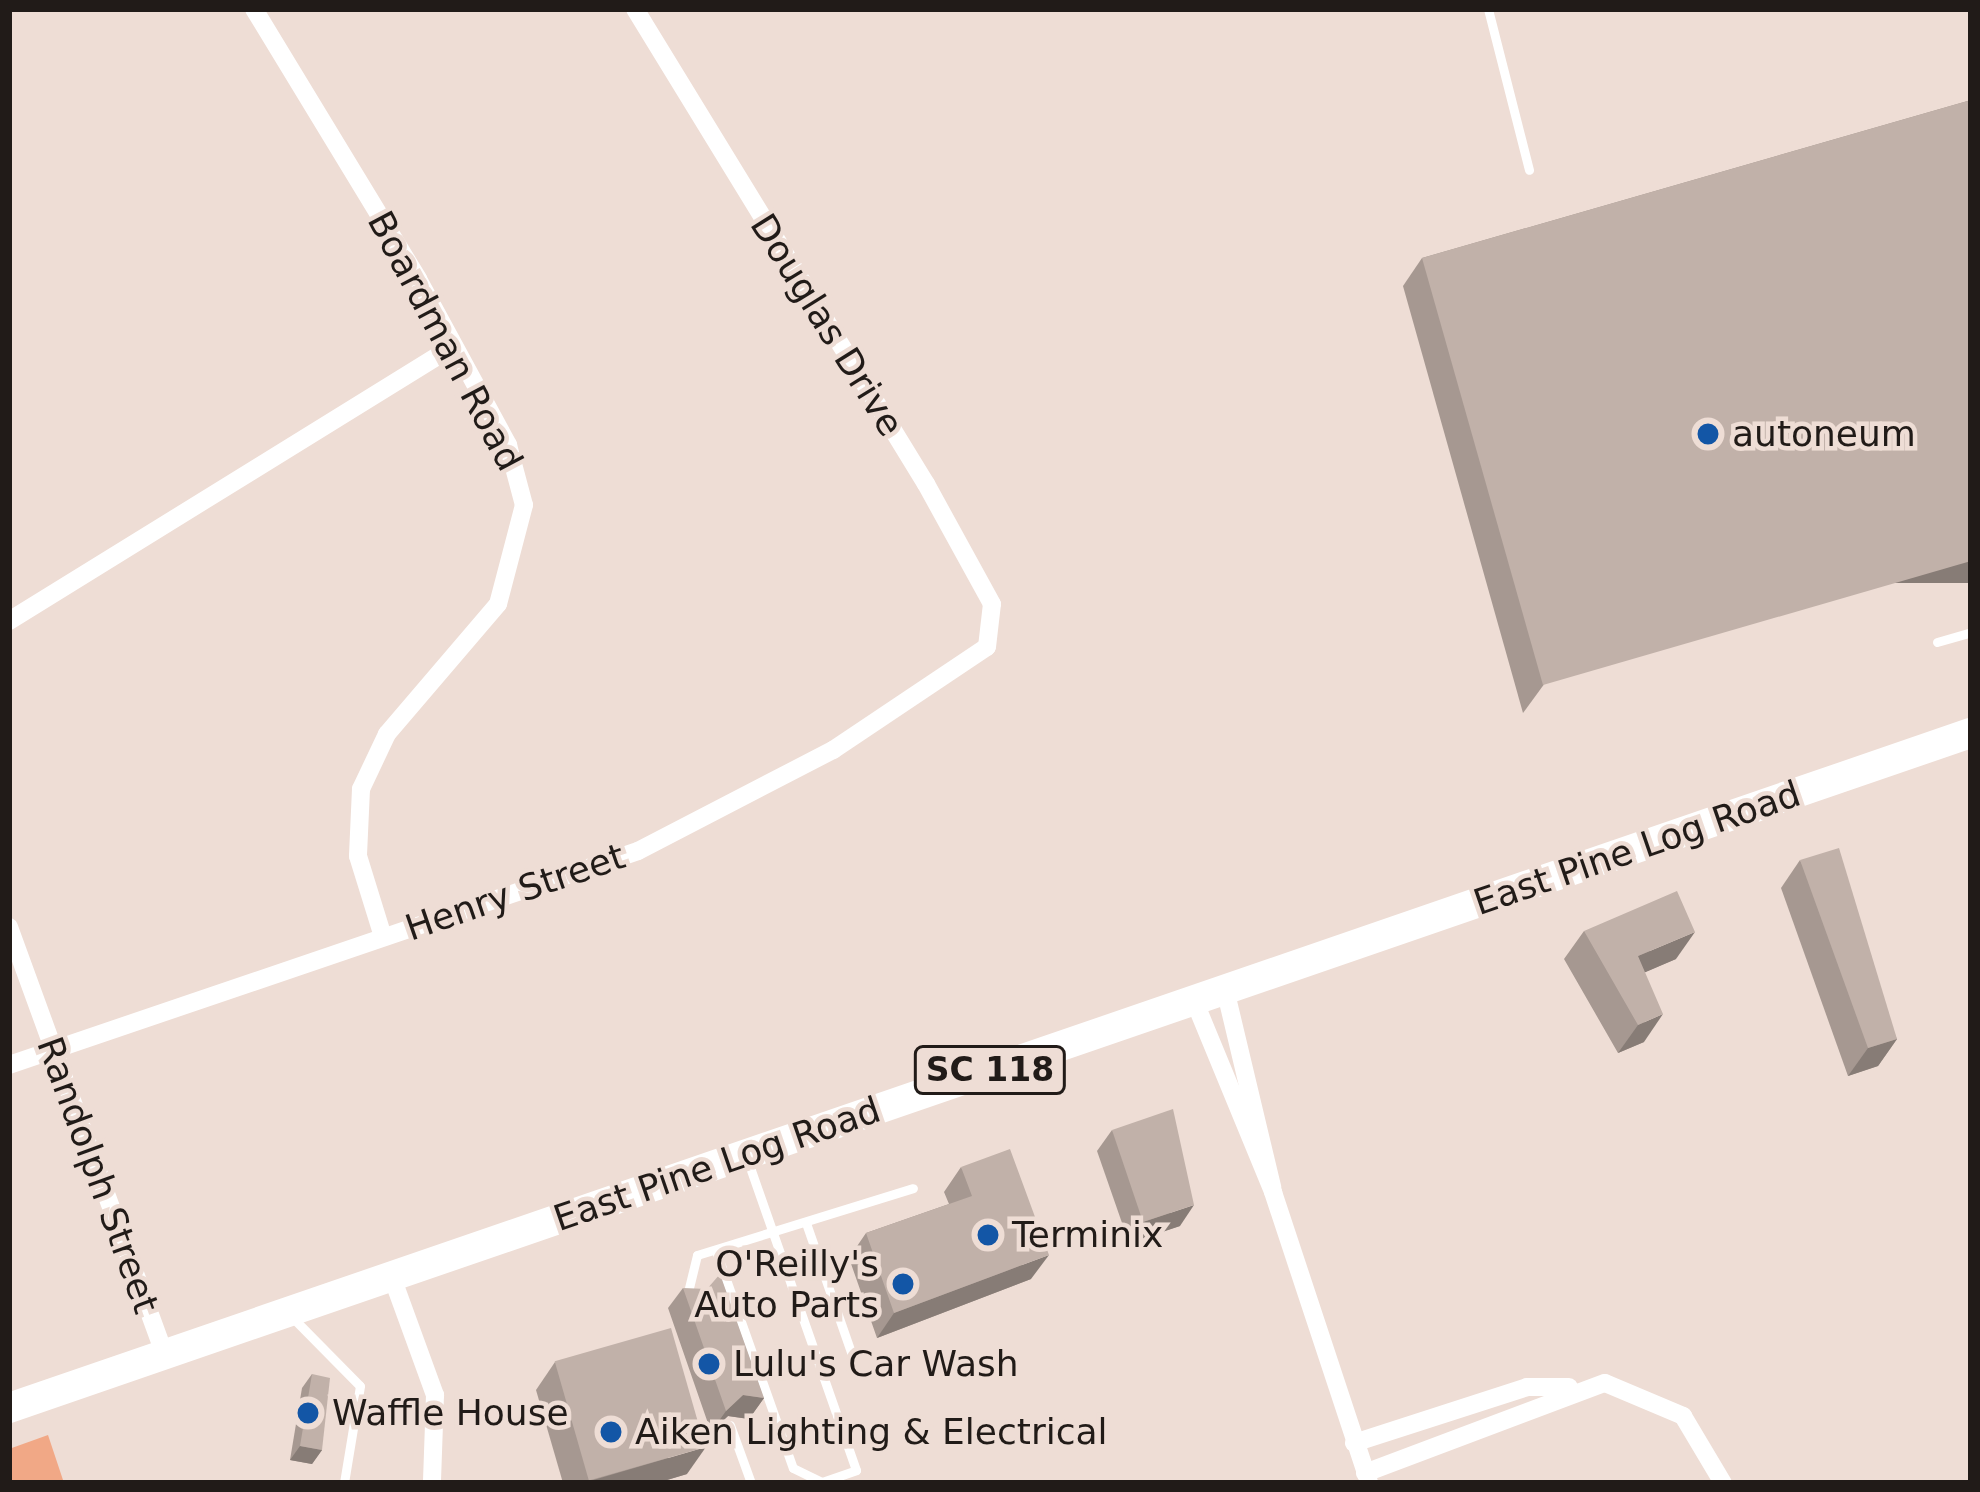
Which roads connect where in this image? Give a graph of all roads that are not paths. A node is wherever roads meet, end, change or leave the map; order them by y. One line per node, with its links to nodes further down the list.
1 (254, 9): 5 (street, Boardman Road)
2 (635, 9): 9 (street, Douglas Drive)
3 (1488, 9): 4 (lane)
4 (1529, 170)
5 (454, 346): 6 (street); 12 (street, Boardman Road)
6 (9, 621)
7 (1971, 632): 8 (lane)
8 (1937, 642)
9 (987, 647): 12 (street, Henry Street)
10 (1971, 733): 13 (main road, East Pine Log Road / SC 118)
11 (9, 927): 15 (street, Randolph Street)
12 (383, 937): 15 (street, Henry Street)
13 (1225, 988): 14 (main road, East Pine Log Road / SC 118); 19 (street)
14 (1194, 1000): 17 (main road, East Pine Log Road / SC 118); 19 (street)
15 (52, 1049): 16 (street, Henry Street); 27 (street, Randolph Street)
16 (9, 1065)
17 (745, 1154): 21 (lane); 23 (main road, East Pine Log Road / SC 118)
18 (913, 1188): 20 (lane)
19 (1273, 1192): 31 (street)
20 (806, 1223): 21 (lane); 26 (lane)
21 (773, 1234): 22 (lane); 33 (lane)
22 (716, 1251): 24 (lane); 33 (lane)
23 (392, 1277): 25 (main road, East Pine Log Road / SC 118); 35 (street)
24 (688, 1301)
25 (288, 1312): 27 (main road, East Pine Log Road / SC 118); 34 (lane)
26 (850, 1352)
27 (164, 1354): 29 (main road, East Pine Log Road / SC 118)
28 (1570, 1387): 31 (street); 32 (street); 37 (street)
29 (9, 1408)
30 (730, 1425): 36 (lane)
31 (1354, 1443): 32 (street)
32 (1367, 1478)
33 (839, 1480)
34 (344, 1483)
35 (431, 1483)
36 (751, 1483)
37 (1723, 1483)

